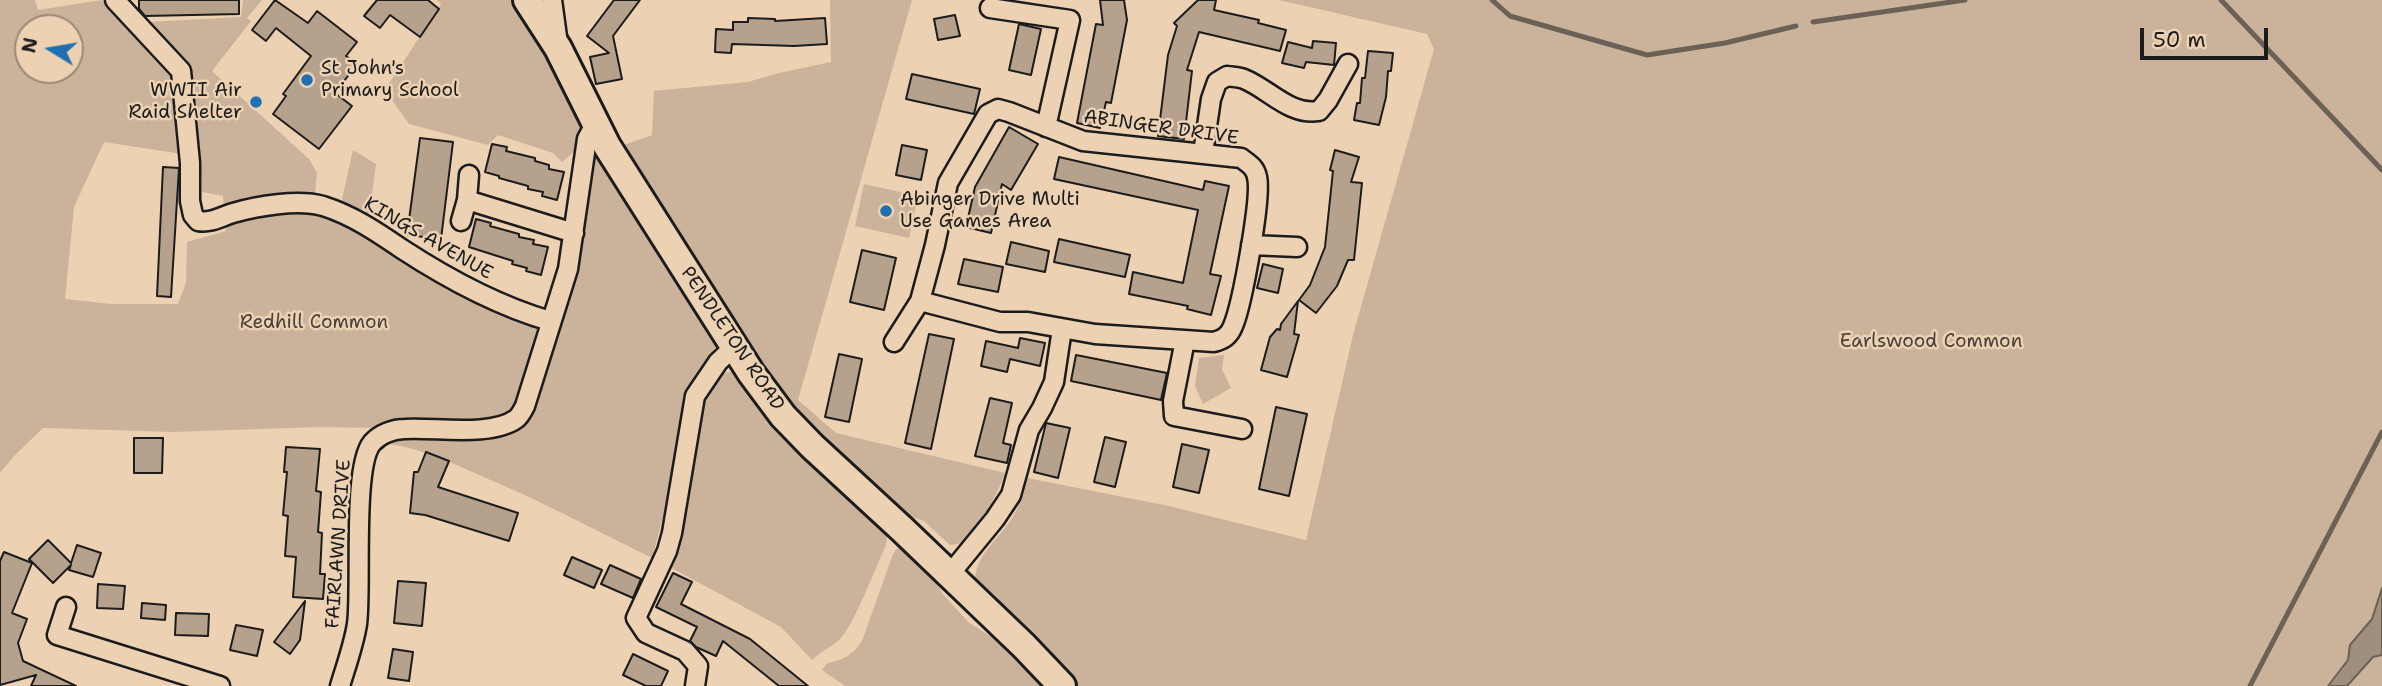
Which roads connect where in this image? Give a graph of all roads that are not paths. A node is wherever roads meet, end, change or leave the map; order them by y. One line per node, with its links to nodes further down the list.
1 (115, 0): 17 (street, KINGS AVENUE)
2 (527, 0): 5 (street, PENDLETON ROAD)
3 (552, 0): 5 (street)
4 (990, 8): 8 (street)
5 (558, 48): 7 (street, PENDLETON ROAD)
6 (1348, 64): 9 (street)
7 (595, 124): 13 (street, FAIRLAWN DRIVE); 21 (street, PENDLETON ROAD)
8 (1046, 127): 9 (street, ABINGER DRIVE); 16 (street, ABINGER DRIVE)
9 (1203, 153): 14 (street, ABINGER DRIVE)
10 (469, 175): 11 (street)
11 (467, 200): 12 (street); 13 (street)
12 (461, 221)
13 (574, 233): 17 (street, FAIRLAWN DRIVE)
14 (1251, 245): 15 (street); 19 (street, ABINGER DRIVE)
15 (1297, 247)
16 (920, 302): 18 (street, ABINGER DRIVE); 20 (street)
17 (550, 321): 26 (street, FAIRLAWN DRIVE)
18 (1062, 329): 19 (street, ABINGER DRIVE); 23 (street)
19 (1185, 340): 22 (street)
20 (894, 342)
21 (735, 346): 23 (street, PENDLETON ROAD); 27 (street)
22 (1242, 429)
23 (950, 575): 28 (street, PENDLETON ROAD)
24 (66, 607): 25 (street)
25 (220, 686)
26 (340, 686)
27 (695, 686)
28 (1062, 686)

